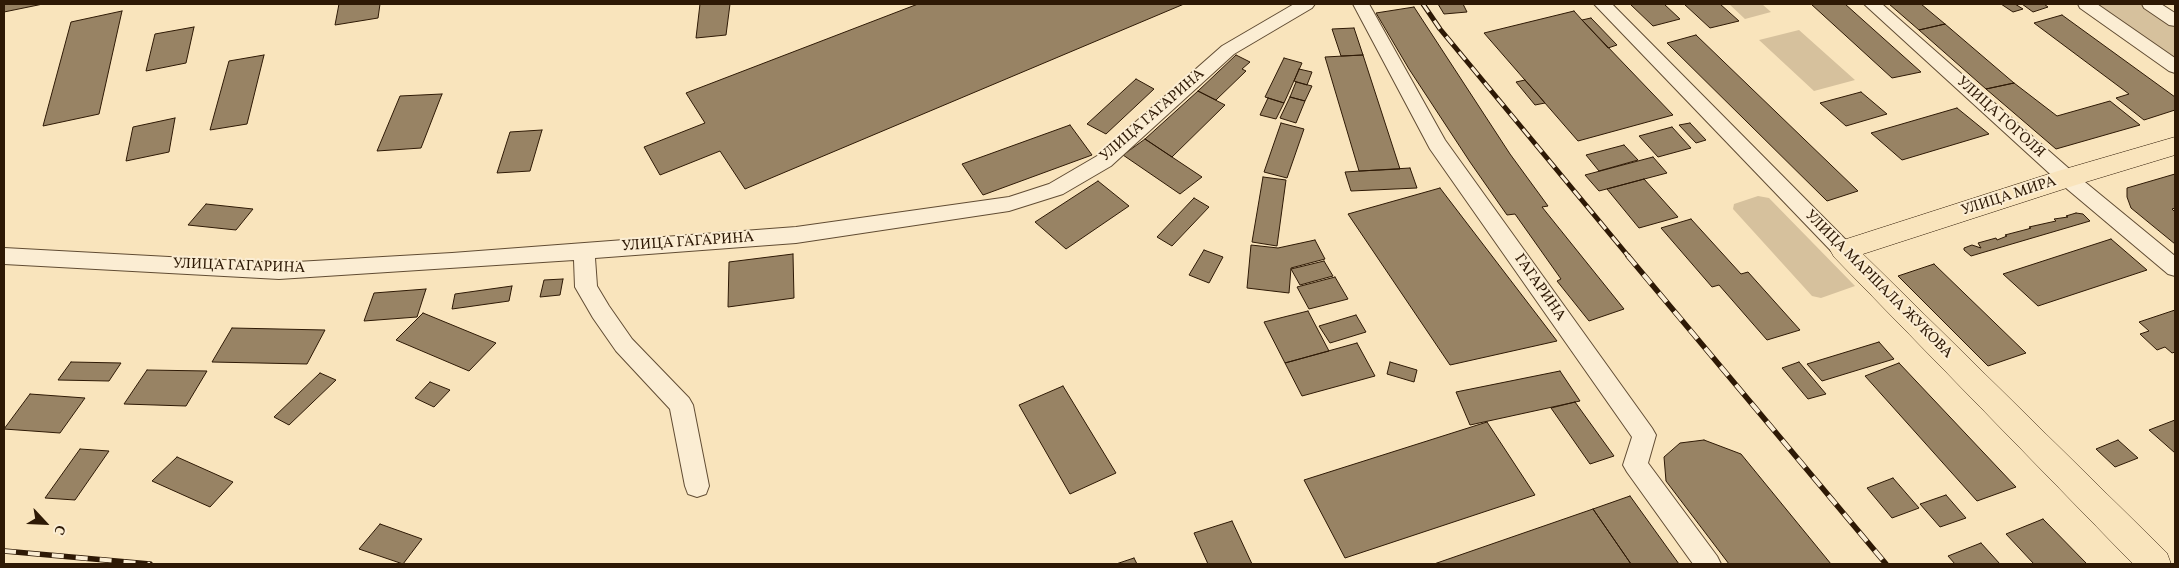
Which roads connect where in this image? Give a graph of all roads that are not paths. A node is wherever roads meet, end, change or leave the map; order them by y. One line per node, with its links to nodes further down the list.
1 (1306, 4): 12 (street, УЛИЦА ГАГАРИНА)
2 (1361, 4): 16 (street, ГАГАРИНА)
3 (1602, 4): 11 (street, УЛИЦА МАРШАЛА ЖУКОВА)
4 (1872, 4): 10 (street, УЛИЦА ГОГОЛЯ)
5 (2086, 4): 8 (street)
6 (2150, 4): 7 (street)
7 (2175, 22)
8 (2175, 67)
9 (2175, 146): 10 (main road, УЛИЦА МИРА)
10 (2067, 178): 11 (main road, УЛИЦА МИРА); 14 (street, УЛИЦА ГОГОЛЯ)
11 (1843, 250): 17 (main road, УЛИЦА МАРШАЛА ЖУКОВА)
12 (584, 251): 13 (street, УЛИЦА ГАГАРИНА); 15 (street)
13 (4, 256)
14 (2175, 268)
15 (697, 486)
16 (1708, 564)
17 (2155, 564)

